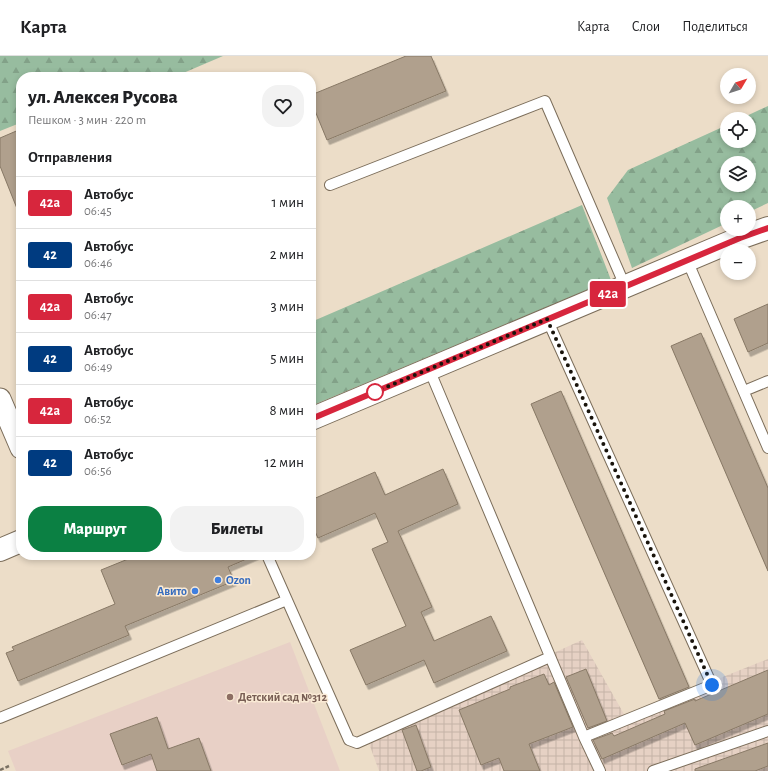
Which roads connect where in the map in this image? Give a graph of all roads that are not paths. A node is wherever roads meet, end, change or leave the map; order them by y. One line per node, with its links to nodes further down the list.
1 (330, 185): 4 (lane)
2 (768, 228): 3 (street)
3 (687, 260): 4 (street); 8 (lane)
4 (625, 286): 5 (street)
5 (547, 319): 6 (street); 20 (lane)
6 (429, 369): 10 (street); 17 (lane)
7 (768, 382): 8 (lane)
8 (744, 391): 12 (lane)
9 (0, 398): 11 (street)
10 (316, 417)
11 (16, 436)
12 (768, 448)
13 (16, 543): 14 (street)
14 (0, 550)
15 (269, 560): 16 (lane)
16 (287, 600): 17 (lane); 18 (lane)
17 (550, 657): 20 (lane)
18 (0, 718)
19 (768, 731): 22 (lane)
20 (584, 737): 21 (lane)
21 (600, 771)
22 (653, 771)

